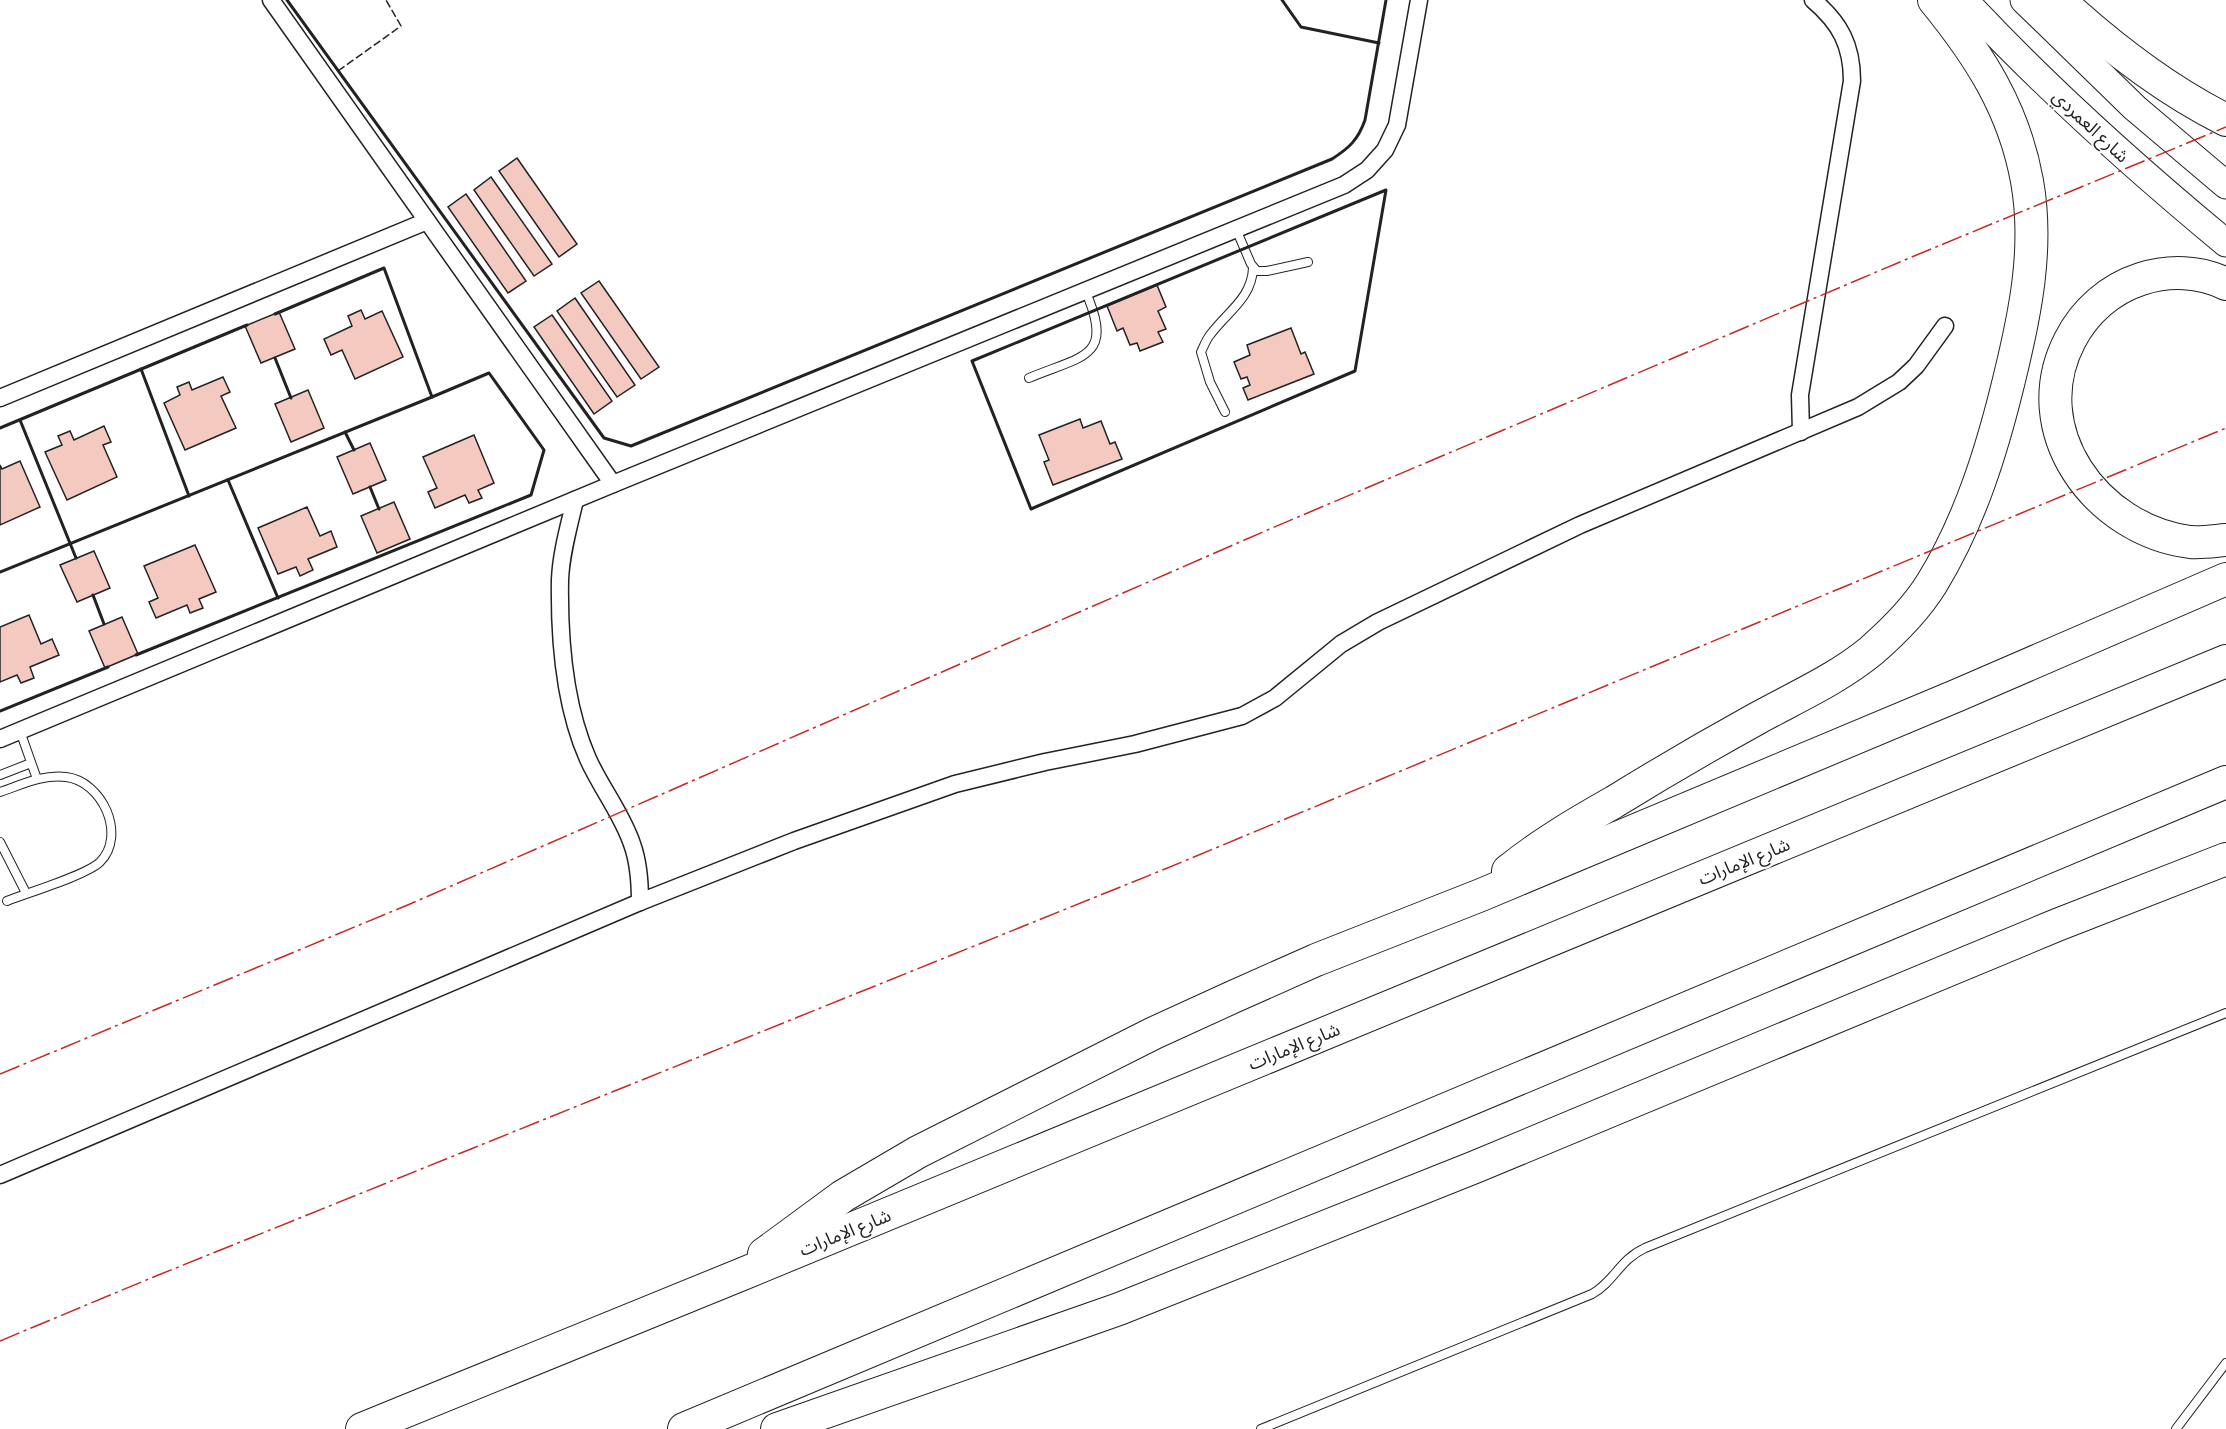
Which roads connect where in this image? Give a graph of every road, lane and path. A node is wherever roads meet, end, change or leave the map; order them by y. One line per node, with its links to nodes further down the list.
1 (271, 0): 10 (street)
2 (1419, 0): 11 (street)
3 (1813, 0): 21 (street)
4 (1934, 0): 37 (highway)
5 (1964, 0): 12 (main road, شارع العمردي)
6 (2024, 0): 9 (main road)
7 (2059, 0): 8 (highway)
8 (2226, 120)
9 (2226, 185)
10 (427, 221): 19 (street); 22 (street)
11 (1235, 228): 14 (lane); 16 (street)
12 (2226, 243)
13 (1308, 262): 14 (lane)
14 (1253, 268): 20 (lane)
15 (2226, 284): 24 (highway)
16 (1084, 290): 18 (lane); 22 (street)
17 (1945, 326): 21 (street)
18 (1029, 378)
19 (1, 395)
20 (1225, 412)
21 (1801, 432): 39 (street)
22 (613, 484): 23 (street)
23 (575, 500): 27 (street); 39 (street)
24 (2226, 540)
25 (2226, 579): 37 (highway)
26 (2226, 661): 42 (highway, شارع الإمارات)
27 (20, 731): 28 (street); 29 (lane)
28 (0, 740)
29 (31, 763): 30 (lane); 31 (lane)
30 (0, 775)
31 (38, 779): 33 (lane); 36 (lane)
32 (2226, 782): 45 (highway)
33 (0, 792)
34 (0, 842): 36 (lane)
35 (2226, 859): 46 (highway)
36 (26, 893): 38 (lane)
37 (1481, 895): 42 (highway)
38 (7, 900)
39 (640, 902): 41 (street)
40 (2226, 1012): 47 (lane)
41 (0, 1175)
42 (740, 1275): 44 (highway, شارع الإمارات)
43 (2226, 1363): 48 (lane)
44 (362, 1429)
45 (684, 1429)
46 (777, 1429)
47 (1261, 1429)
48 (2176, 1429)

